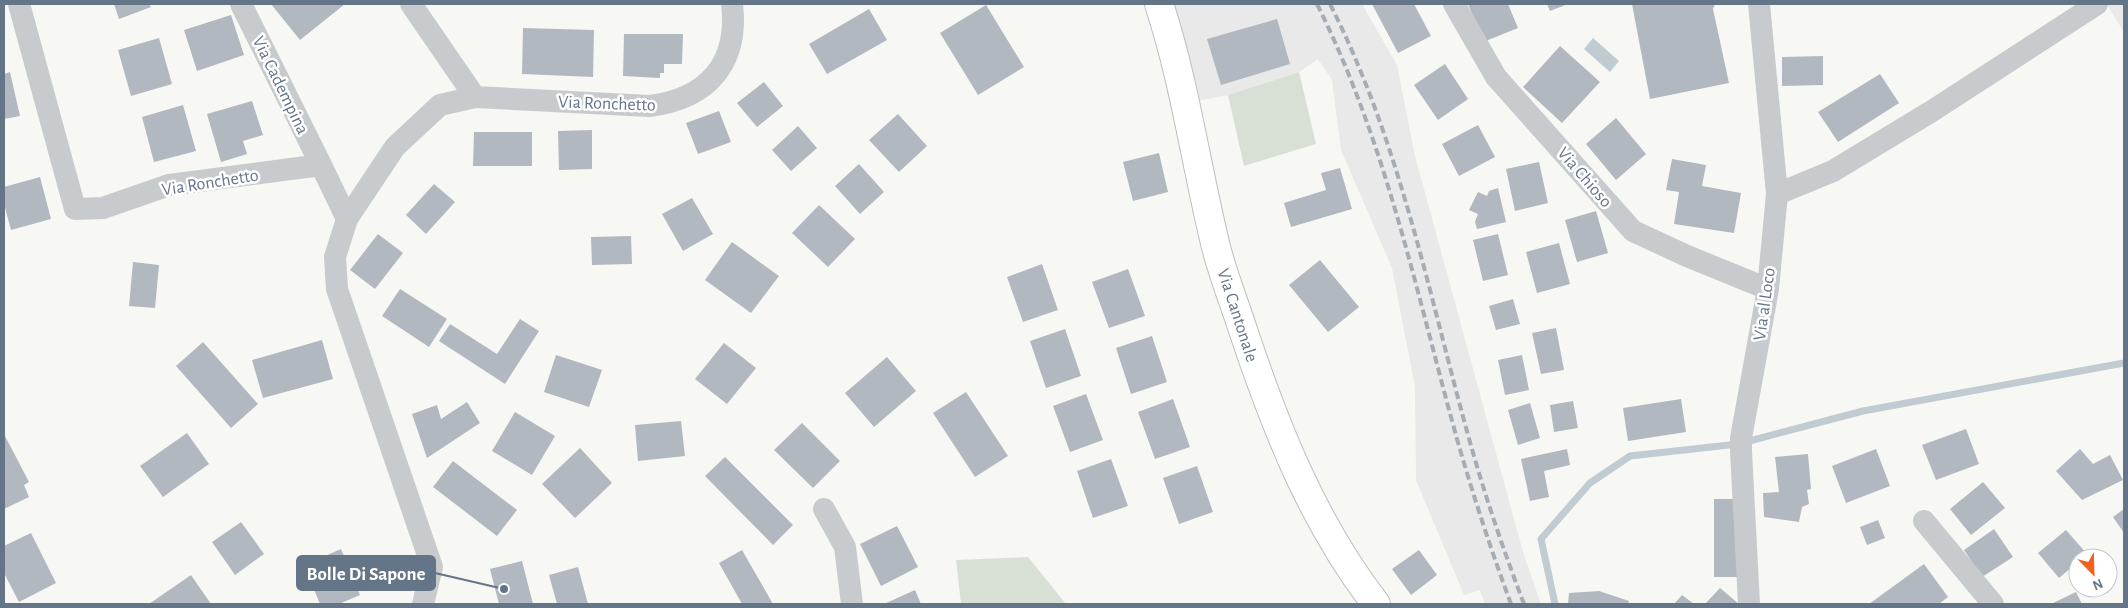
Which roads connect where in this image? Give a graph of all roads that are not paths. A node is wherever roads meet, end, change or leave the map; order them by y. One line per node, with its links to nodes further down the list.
1 (19, 4): 10 (street, Via Ronchetto)
2 (241, 4): 10 (street, Via Cadempina)
3 (410, 4): 9 (street)
4 (732, 4): 9 (street, Via Ronchetto)
5 (1159, 4): 18 (main road, Via Cantonale)
6 (1454, 4): 13 (street, Via Chioso)
7 (1759, 4): 11 (street, Via al Loco)
8 (2097, 4): 11 (street)
9 (475, 97): 12 (street, Via Ronchetto)
10 (321, 165): 12 (street)
11 (1777, 194): 13 (street, Via al Loco)
12 (347, 219): 16 (street, Via Ronchetto)
13 (1768, 289): 19 (street, Via al Loco)
14 (824, 509): 17 (street)
15 (1924, 521): 20 (street)
16 (423, 604)
17 (852, 604)
18 (1376, 604)
19 (1749, 604)
20 (1993, 604)

